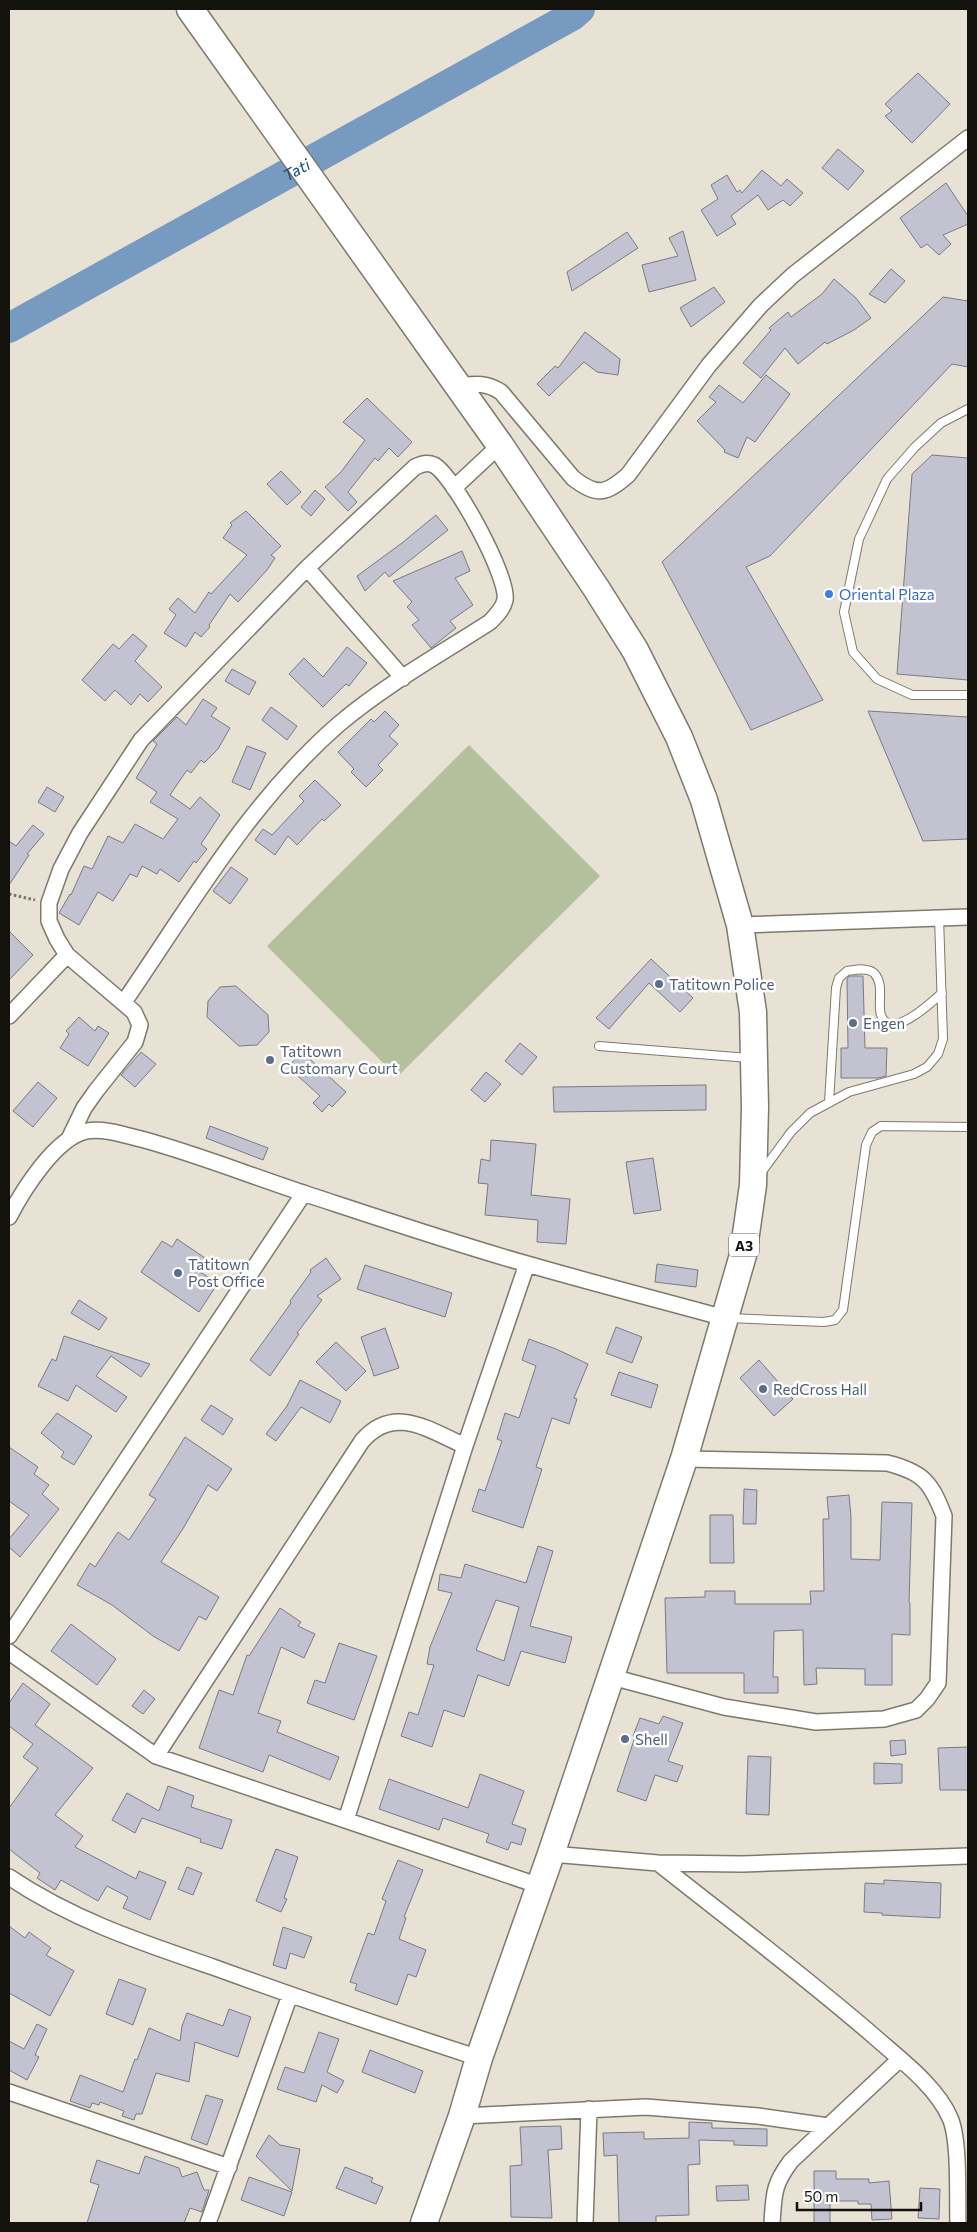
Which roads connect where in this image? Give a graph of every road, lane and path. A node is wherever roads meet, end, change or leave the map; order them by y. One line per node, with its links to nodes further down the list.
1 (197, 19): 3 (highway, A3)
2 (968, 138): 3 (street)
3 (458, 386): 5 (highway, A3)
4 (968, 409): 9 (lane)
5 (500, 446): 6 (street); 14 (highway, A3)
6 (454, 488): 7 (street); 8 (street)
7 (307, 568): 8 (street); 11 (street)
8 (403, 678): 17 (street)
9 (968, 695)
10 (9, 894): 11 (path)
11 (49, 903): 15 (street)
12 (939, 917): 13 (street); 14 (street); 16 (lane)
13 (968, 917)
14 (740, 925): 20 (highway, A3)
15 (67, 955): 17 (street); 18 (street)
16 (942, 993): 21 (lane); 21 (lane)
17 (124, 1002): 23 (street)
18 (9, 1016)
19 (599, 1046): 20 (lane)
20 (754, 1058): 24 (highway, A3)
21 (829, 1102): 24 (lane)
22 (968, 1127): 28 (lane)
23 (69, 1139): 25 (street); 26 (street)
24 (753, 1185): 28 (highway, A3)
25 (304, 1194): 27 (street); 31 (street)
26 (9, 1216)
27 (527, 1264): 28 (street); 29 (street)
28 (725, 1318): 30 (highway, A3)
29 (465, 1446): 34 (street); 35 (street)
30 (684, 1459): 33 (highway, A3); 33 (street)
31 (9, 1636)
32 (9, 1652): 34 (street)
33 (612, 1677): 36 (highway, A3)
34 (156, 1756): 35 (street)
35 (346, 1820): 40 (street)
36 (551, 1854): 38 (street); 40 (highway, A3)
37 (968, 1856): 38 (street)
38 (658, 1863): 43 (street)
39 (9, 1877): 41 (street)
40 (540, 1886): 42 (highway, A3)
41 (290, 1995): 42 (street); 48 (street)
42 (479, 2058): 46 (highway, A3)
43 (900, 2059): 47 (street); 53 (street)
44 (9, 2092): 48 (street)
45 (589, 2109): 46 (street); 47 (street); 51 (street)
46 (462, 2116): 50 (highway, A3)
47 (828, 2126): 52 (street)
48 (229, 2167): 49 (street)
49 (208, 2223)
50 (424, 2223)
51 (584, 2223)
52 (772, 2223)
53 (958, 2223)

